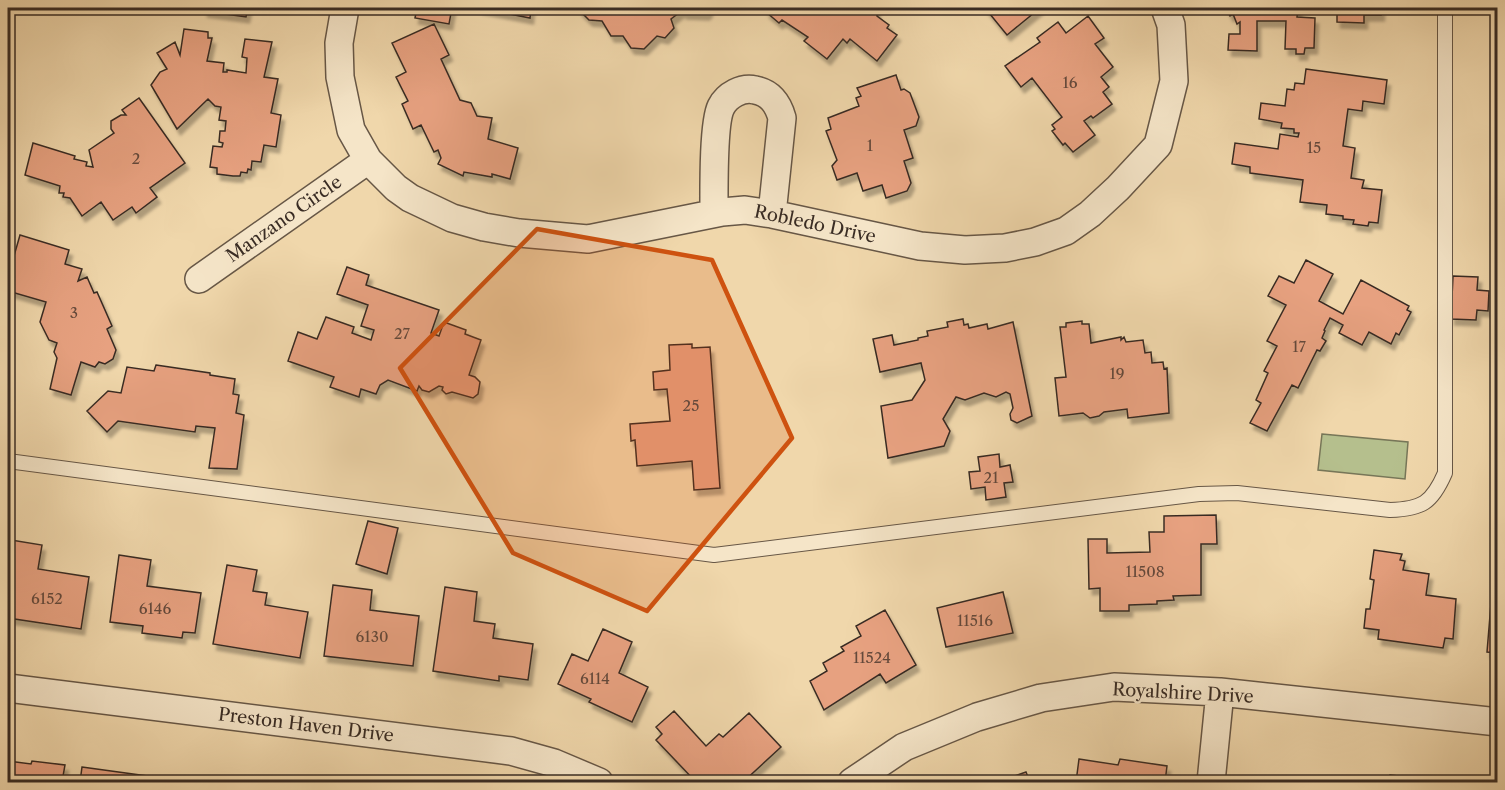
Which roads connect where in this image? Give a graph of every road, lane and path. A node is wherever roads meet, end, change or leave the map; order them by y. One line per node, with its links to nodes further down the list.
1 (345, 8): 4 (street, Robledo Drive)
2 (1165, 8): 6 (street, Robledo Drive)
3 (1444, 8): 8 (lane)
4 (368, 160): 5 (street, Robledo Drive); 7 (street, Manzano Circle)
5 (714, 213): 6 (street, Robledo Drive); 6 (street)
6 (772, 214)
7 (199, 279)
8 (8, 461)
9 (8, 688): 12 (street, Preston Haven Drive)
10 (1220, 692): 11 (street, Royalshire Drive); 13 (street, Royalshire Drive); 14 (street)
11 (1497, 722)
12 (599, 783)
13 (852, 783)
14 (1211, 783)

